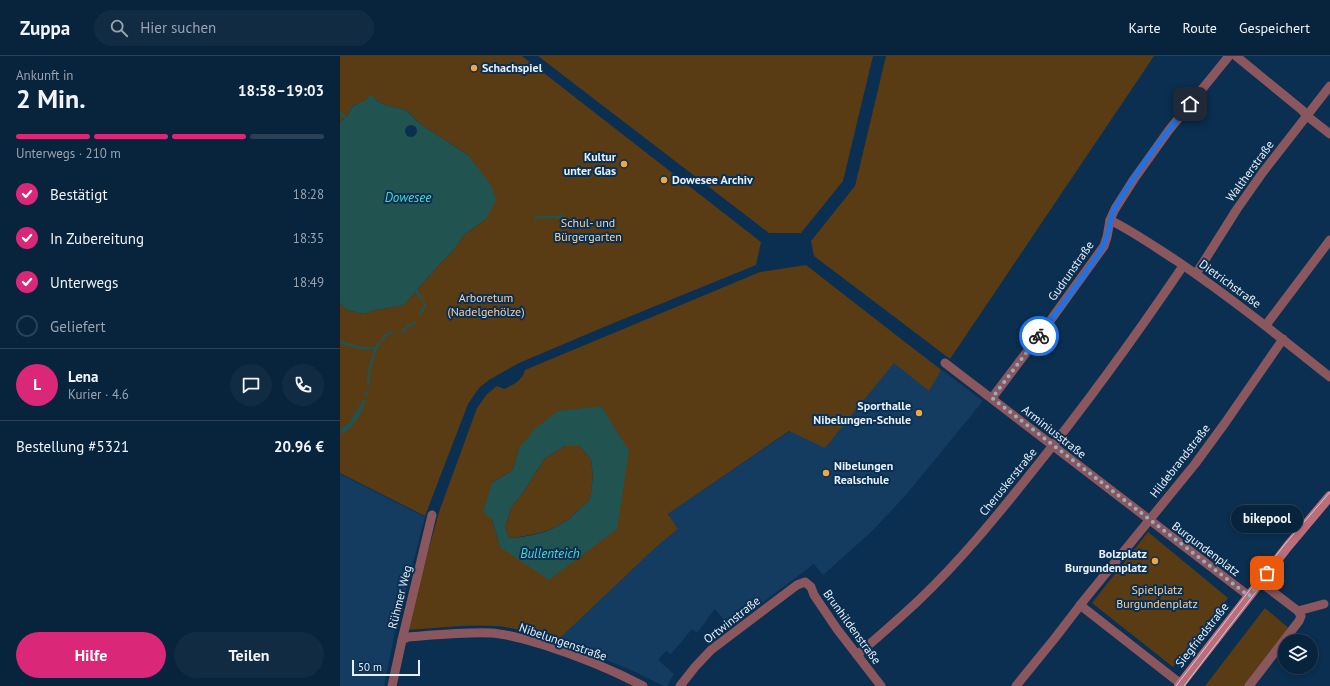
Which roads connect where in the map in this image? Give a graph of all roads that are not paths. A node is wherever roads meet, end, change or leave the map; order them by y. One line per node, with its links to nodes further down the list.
1 (1230, 56): 6 (street, Gudrunstraße)
2 (1236, 56): 4 (street)
3 (1330, 86): 4 (street, Waltherstraße)
4 (1307, 116): 5 (street); 9 (street, Waltherstraße)
5 (1330, 134)
6 (1110, 220): 8 (street, Dietrichstraße); 14 (street, Gudrunstraße)
7 (1330, 240): 10 (street)
8 (1184, 266): 9 (street, Dietrichstraße); 15 (street, Cheruskerstraße)
9 (1196, 274): 10 (street, Dietrichstraße)
10 (1266, 325): 11 (street, Dietrichstraße)
11 (1283, 340): 13 (street, Dietrichstraße); 18 (street, Hildebrandstraße)
12 (945, 363): 14 (street, Arminiusstraße)
13 (1330, 377)
14 (992, 398): 15 (street, Arminiusstraße)
15 (1053, 446): 18 (street, Arminiusstraße); 26 (street, Cheruskerstraße)
16 (1330, 496): 20 (street, Siegfriedstraße)
17 (432, 515): 25 (street, Rühmer Weg)
18 (1149, 520): 21 (street, Burgundenplatz); 23 (street, Hildebrandstraße)
19 (805, 582): 26 (street, Brunhildenstraße); 31 (street, Ortwinstraße)
20 (1260, 582): 21 (street, Siegfriedstraße); 24 (street)
21 (1249, 596): 28 (street, Siegfriedstraße)
22 (1324, 604): 24 (street)
23 (1080, 605): 28 (street); 32 (street, Hildebrandstraße)
24 (1298, 611): 33 (street)
25 (402, 640): 29 (street, Rühmer Weg); 30 (street, Nibelungenstraße)
26 (857, 655): 27 (street, Brunhildenstraße)
27 (876, 684)
28 (1180, 685)
29 (392, 686)
30 (643, 686)
31 (680, 686)
32 (1016, 686)
33 (1249, 686)

